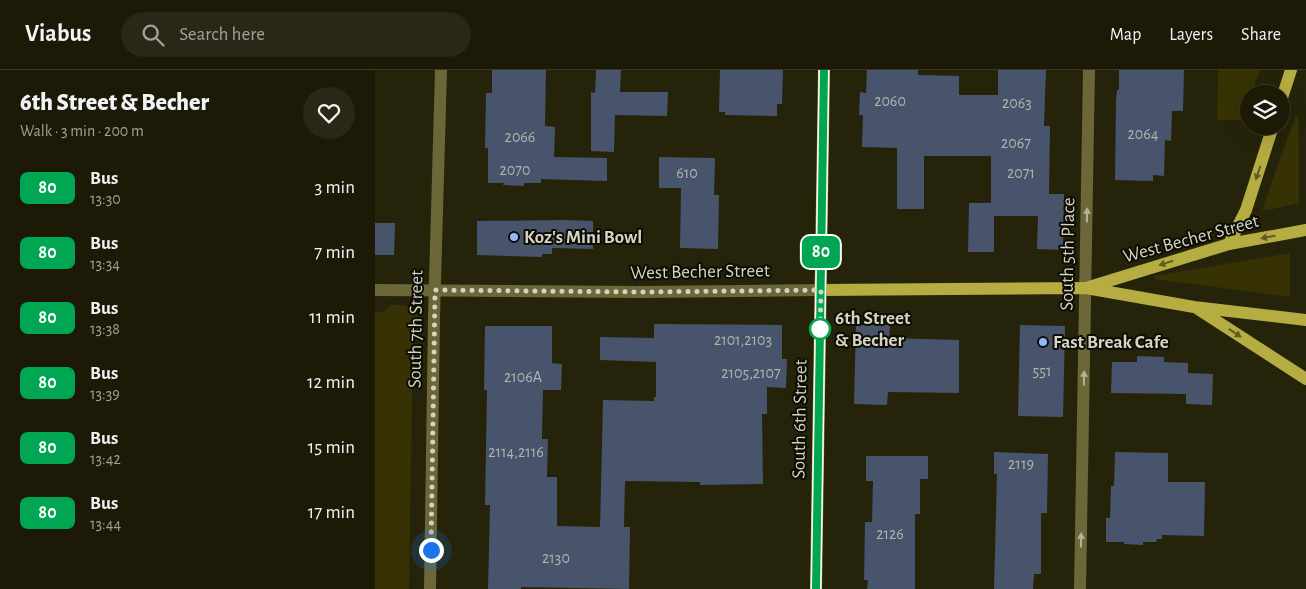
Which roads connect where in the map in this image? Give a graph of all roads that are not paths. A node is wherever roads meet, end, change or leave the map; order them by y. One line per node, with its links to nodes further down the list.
1 (441, 70): 11 (street, South 7th Street)
2 (824, 70): 12 (main road, South 6th Street)
3 (1089, 70): 9 (street, South 5th Place, one-way to 3)
4 (1291, 70): 5 (main road)
5 (1286, 85)
6 (1270, 135): 8 (main road, one-way to 8)
7 (1306, 230): 8 (main road, West Becher Street, one-way to 8)
8 (1229, 244): 9 (main road, West Becher Street, one-way to 9)
9 (1086, 288): 12 (main road, West Becher Street); 13 (main road, West Becher Street); 18 (street, South 5th Place, one-way to 9)
10 (375, 290): 11 (street, West Becher Street)
11 (435, 290): 12 (street, West Becher Street); 16 (street, South 7th Street)
12 (821, 290): 17 (main road, South 6th Street)
13 (1194, 306): 14 (main road, West Becher Street); 15 (main road, one-way to 15)
14 (1306, 320)
15 (1306, 379)
16 (430, 589)
17 (816, 589)
18 (1080, 589)

